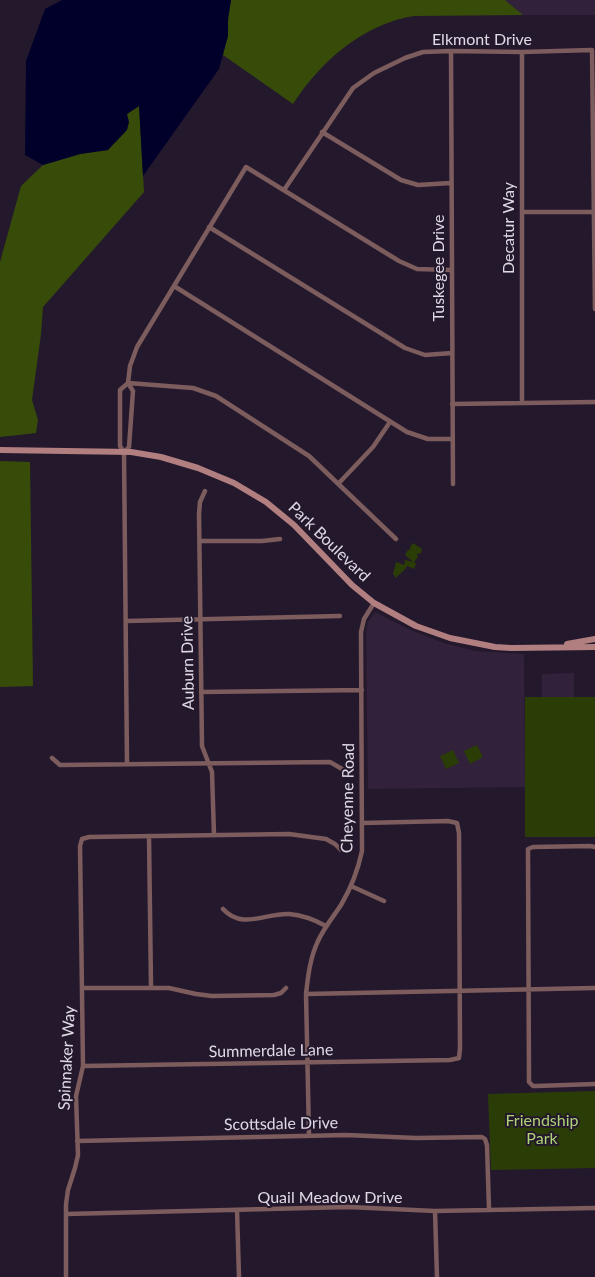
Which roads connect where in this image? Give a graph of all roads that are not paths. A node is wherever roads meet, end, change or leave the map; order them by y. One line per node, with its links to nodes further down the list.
1 (451, 51): 2 (street, Elkmont Drive); 3 (street, Elkmont Drive); 4 (street, Tuskegee Drive)
2 (522, 52): 6 (street, Elkmont Drive); 7 (street, Decatur Way)
3 (322, 132): 4 (street); 5 (street, Elkmont Drive)
4 (451, 183): 10 (street, Tuskegee Drive)
5 (284, 190): 9 (street); 10 (street)
6 (594, 205): 8 (street)
7 (522, 212): 8 (street); 16 (street, Decatur Way)
8 (594, 216): 12 (street)
9 (208, 228): 11 (street); 13 (street)
10 (451, 270): 13 (street, Tuskegee Drive)
11 (174, 286): 14 (street); 18 (street)
12 (595, 310)
13 (452, 353): 17 (street, Tuskegee Drive)
14 (128, 383): 21 (street); 21 (street); 22 (street)
15 (595, 402): 16 (street)
16 (522, 403): 17 (street)
17 (452, 404): 19 (street, Tuskegee Drive)
18 (390, 422): 19 (street); 22 (street)
19 (452, 439): 23 (street, Tuskegee Drive)
20 (0, 450): 21 (main road, Park Boulevard)
21 (124, 452): 28 (main road, Park Boulevard); 31 (street)
22 (339, 483): 26 (street)
23 (453, 484)
24 (206, 491): 27 (street, Auburn Drive)
25 (280, 539): 27 (street)
26 (396, 539)
27 (200, 541): 30 (street, Auburn Drive)
28 (374, 603): 34 (main road, Park Boulevard); 35 (street, Cheyenne Road)
29 (340, 616): 30 (street)
30 (200, 620): 31 (street); 36 (street, Auburn Drive)
31 (126, 621): 38 (street)
32 (595, 639): 34 (main road, Park Boulevard)
33 (595, 647): 34 (main road, Park Boulevard)
34 (549, 648)
35 (362, 690): 36 (street); 41 (street, Cheyenne Road)
36 (201, 692): 39 (street, Auburn Drive)
37 (52, 758): 38 (street)
38 (127, 764): 39 (street)
39 (209, 764): 40 (street); 42 (street, Auburn Drive)
40 (342, 769)
41 (362, 823): 46 (street, Cheyenne Road); 55 (street)
42 (214, 835): 43 (street); 45 (street)
43 (149, 836): 50 (street); 51 (street, Spinnaker Way)
44 (595, 847): 54 (street)
45 (341, 850)
46 (351, 886): 47 (street); 49 (street, Cheyenne Road)
47 (384, 901)
48 (223, 909): 49 (street)
49 (326, 926): 56 (street, Cheyenne Road)
50 (150, 987): 51 (street); 52 (street)
51 (82, 988): 58 (street, Spinnaker Way)
52 (286, 988)
53 (595, 988): 54 (street)
54 (529, 989): 55 (street); 59 (street)
55 (460, 991): 56 (street); 57 (street, Summerdale Lane)
56 (306, 994): 57 (street, Cheyenne Road)
57 (307, 1063): 58 (street, Summerdale Lane); 60 (street, Cheyenne Road)
58 (83, 1066): 61 (street, Spinnaker Way)
59 (595, 1084)
60 (309, 1136): 61 (street, Scottsdale Drive); 65 (street, Scottsdale Drive)
61 (78, 1141): 66 (street, Spinnaker Way)
62 (595, 1208): 65 (street, Quail Meadow Drive)
63 (237, 1210): 64 (street, Quail Meadow Drive); 66 (street, Quail Meadow Drive); 68 (street)
64 (435, 1210): 65 (street, Quail Meadow Drive); 69 (street)
65 (489, 1210)
66 (66, 1214): 67 (street, Spinnaker Way)
67 (66, 1277)
68 (239, 1277)
69 (437, 1277)

